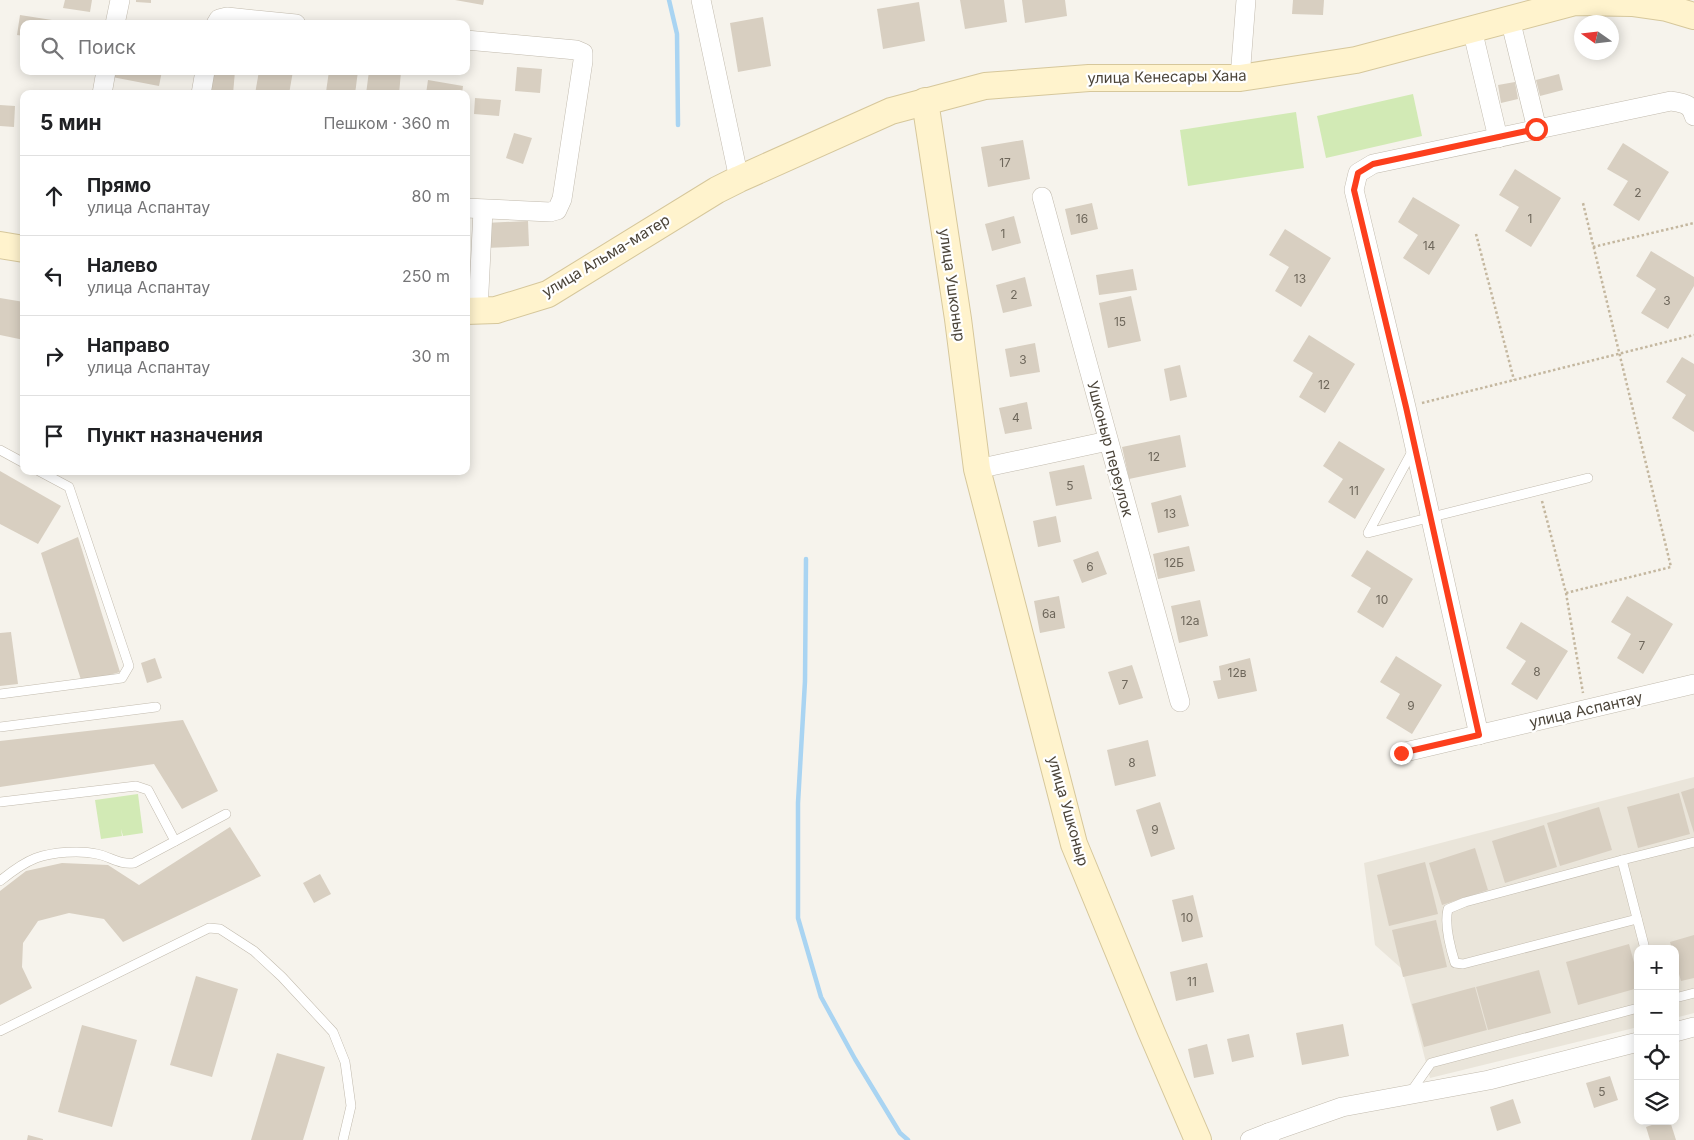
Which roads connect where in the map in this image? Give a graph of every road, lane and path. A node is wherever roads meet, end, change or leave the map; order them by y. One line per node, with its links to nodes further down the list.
1 (120, 0): 7 (street)
2 (701, 0): 21 (street)
3 (1246, 0): 14 (street)
4 (1634, 2): 5 (street, улица Кенесары Хана); 6 (street, улица Кенесары Хана)
5 (1694, 16)
6 (1510, 19): 10 (street, улица Кенесары Хана); 19 (street)
7 (116, 20)
8 (218, 20): 9 (street)
9 (257, 20)
10 (1472, 29): 14 (street, улица Кенесары Хана); 20 (street)
11 (470, 40): 24 (street)
12 (105, 75): 15 (street)
13 (204, 75): 16 (street)
14 (1240, 78): 17 (street, улица Кенесары Хана)
15 (103, 90)
16 (202, 90)
17 (925, 102): 21 (street, улица Кенесары Хана); 39 (street, улица Ушконыр)
18 (1694, 116): 19 (street)
19 (1536, 129): 20 (street)
20 (1498, 138): 34 (street)
21 (739, 179): 30 (street, улица Альма-матер)
22 (1042, 197): 35 (street, Ушконыр переулок)
23 (1582, 203): 28 (path)
24 (475, 209): 30 (street)
25 (1694, 223): 28 (path)
26 (1476, 234): 33 (path)
27 (0, 245): 29 (street)
28 (1593, 247): 32 (path)
29 (20, 248)
30 (472, 311)
31 (1694, 335): 32 (path)
32 (1618, 354): 33 (path); 44 (path)
33 (1514, 380): 34 (path)
34 (1406, 407): 36 (street)
35 (1108, 441): 39 (street); 47 (street, Ушконыр переулок)
36 (1415, 447): 43 (street); 43 (lane)
37 (0, 450): 38 (lane)
38 (20, 461)
39 (977, 469): 71 (street, улица Ушконыр)
40 (46, 475): 46 (lane)
41 (1588, 478): 42 (lane)
42 (1540, 490): 43 (lane); 44 (path)
43 (1430, 517): 51 (street)
44 (1566, 593): 49 (path)
45 (1694, 684): 49 (street, улица Аспантау)
46 (0, 694)
47 (1180, 702)
48 (156, 707): 50 (lane)
49 (1586, 710): 51 (street, улица Аспантау)
50 (0, 727)
51 (1479, 735): 52 (street, улица Аспантау)
52 (1401, 753)
53 (0, 802): 55 (lane)
54 (226, 814): 55 (lane)
55 (175, 841): 58 (lane)
56 (1694, 842): 57 (lane)
57 (1622, 860): 59 (lane); 59 (lane)
58 (0, 881)
59 (1637, 919): 60 (lane)
60 (1644, 945)
61 (1694, 993): 62 (lane)
62 (1679, 997)
63 (1634, 1009): 68 (lane)
64 (1694, 1028): 66 (street)
65 (0, 1030): 70 (lane)
66 (1679, 1031)
67 (1634, 1043): 68 (street)
68 (1410, 1094): 69 (street)
69 (1269, 1136): 72 (street)
70 (343, 1140)
71 (1198, 1140)
72 (1250, 1140)

